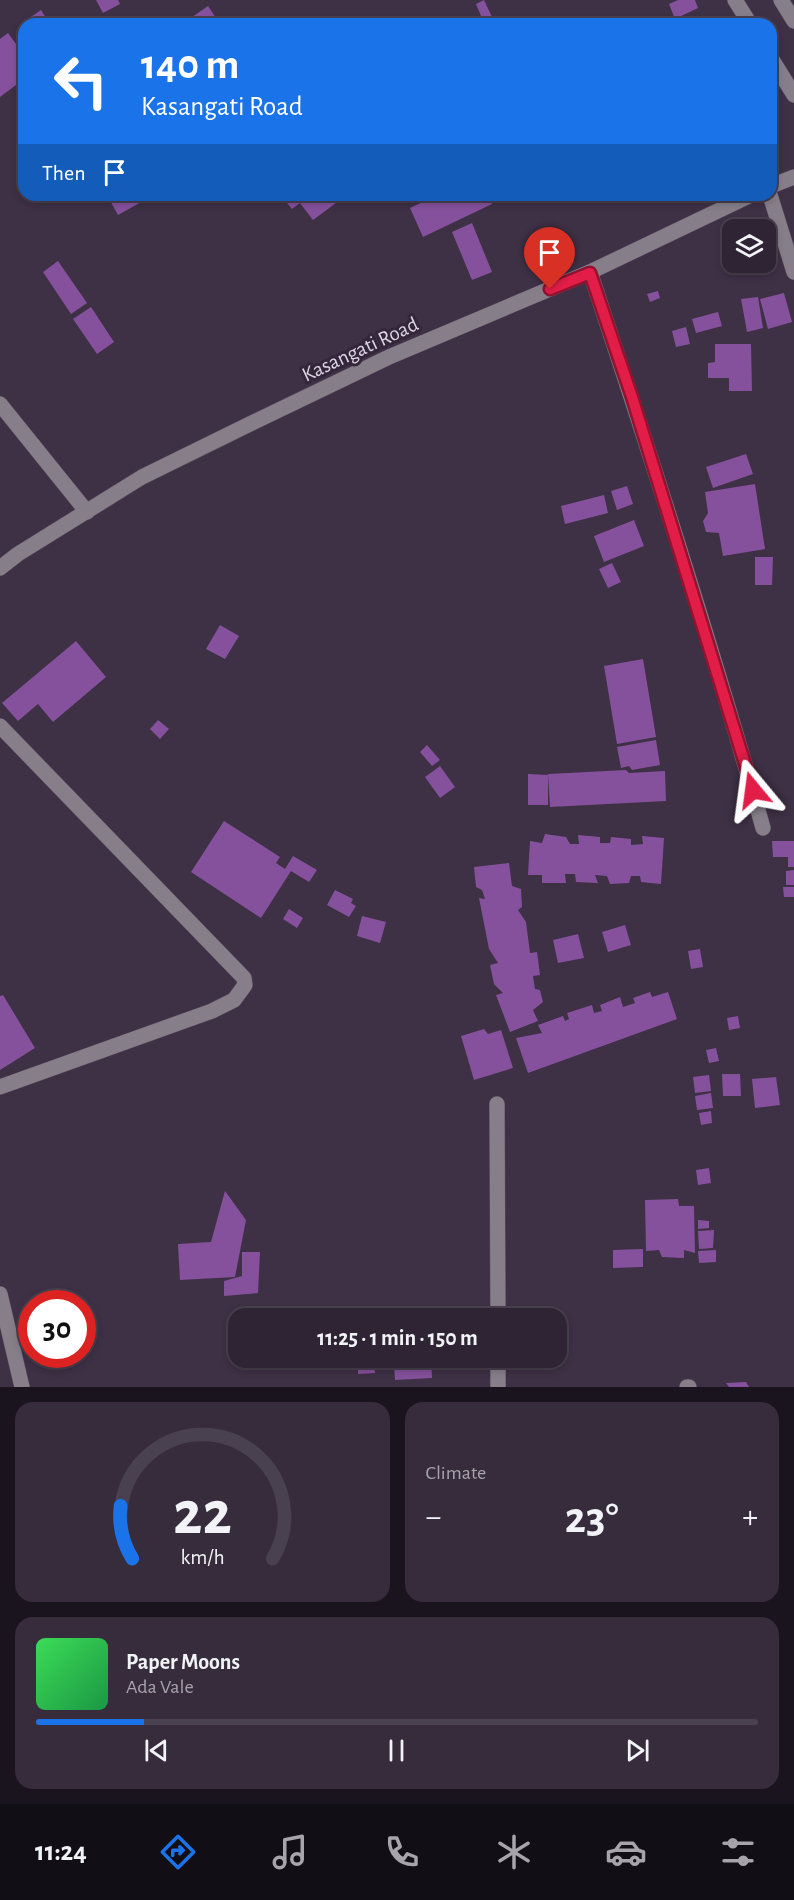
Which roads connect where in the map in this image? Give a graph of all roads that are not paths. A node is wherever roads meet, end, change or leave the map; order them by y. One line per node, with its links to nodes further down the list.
1 (735, 0): 3 (street)
2 (781, 0): 4 (street)
3 (746, 18)
4 (794, 21)
5 (777, 67): 6 (street)
6 (794, 94)
7 (794, 177): 8 (street)
8 (777, 184)
9 (739, 201): 12 (street, Kasangati Road)
10 (772, 201): 11 (street)
11 (794, 272)
12 (590, 273): 14 (street, Kasangati Road); 17 (street)
13 (0, 404): 14 (street)
14 (87, 512): 15 (street, Kasangati Road)
15 (0, 568)
16 (0, 726): 18 (street)
17 (764, 828)
18 (0, 1088)
19 (497, 1104): 21 (street)
20 (0, 1294): 23 (street)
21 (498, 1308)
22 (498, 1368): 24 (street)
23 (22, 1387)
24 (498, 1387)

